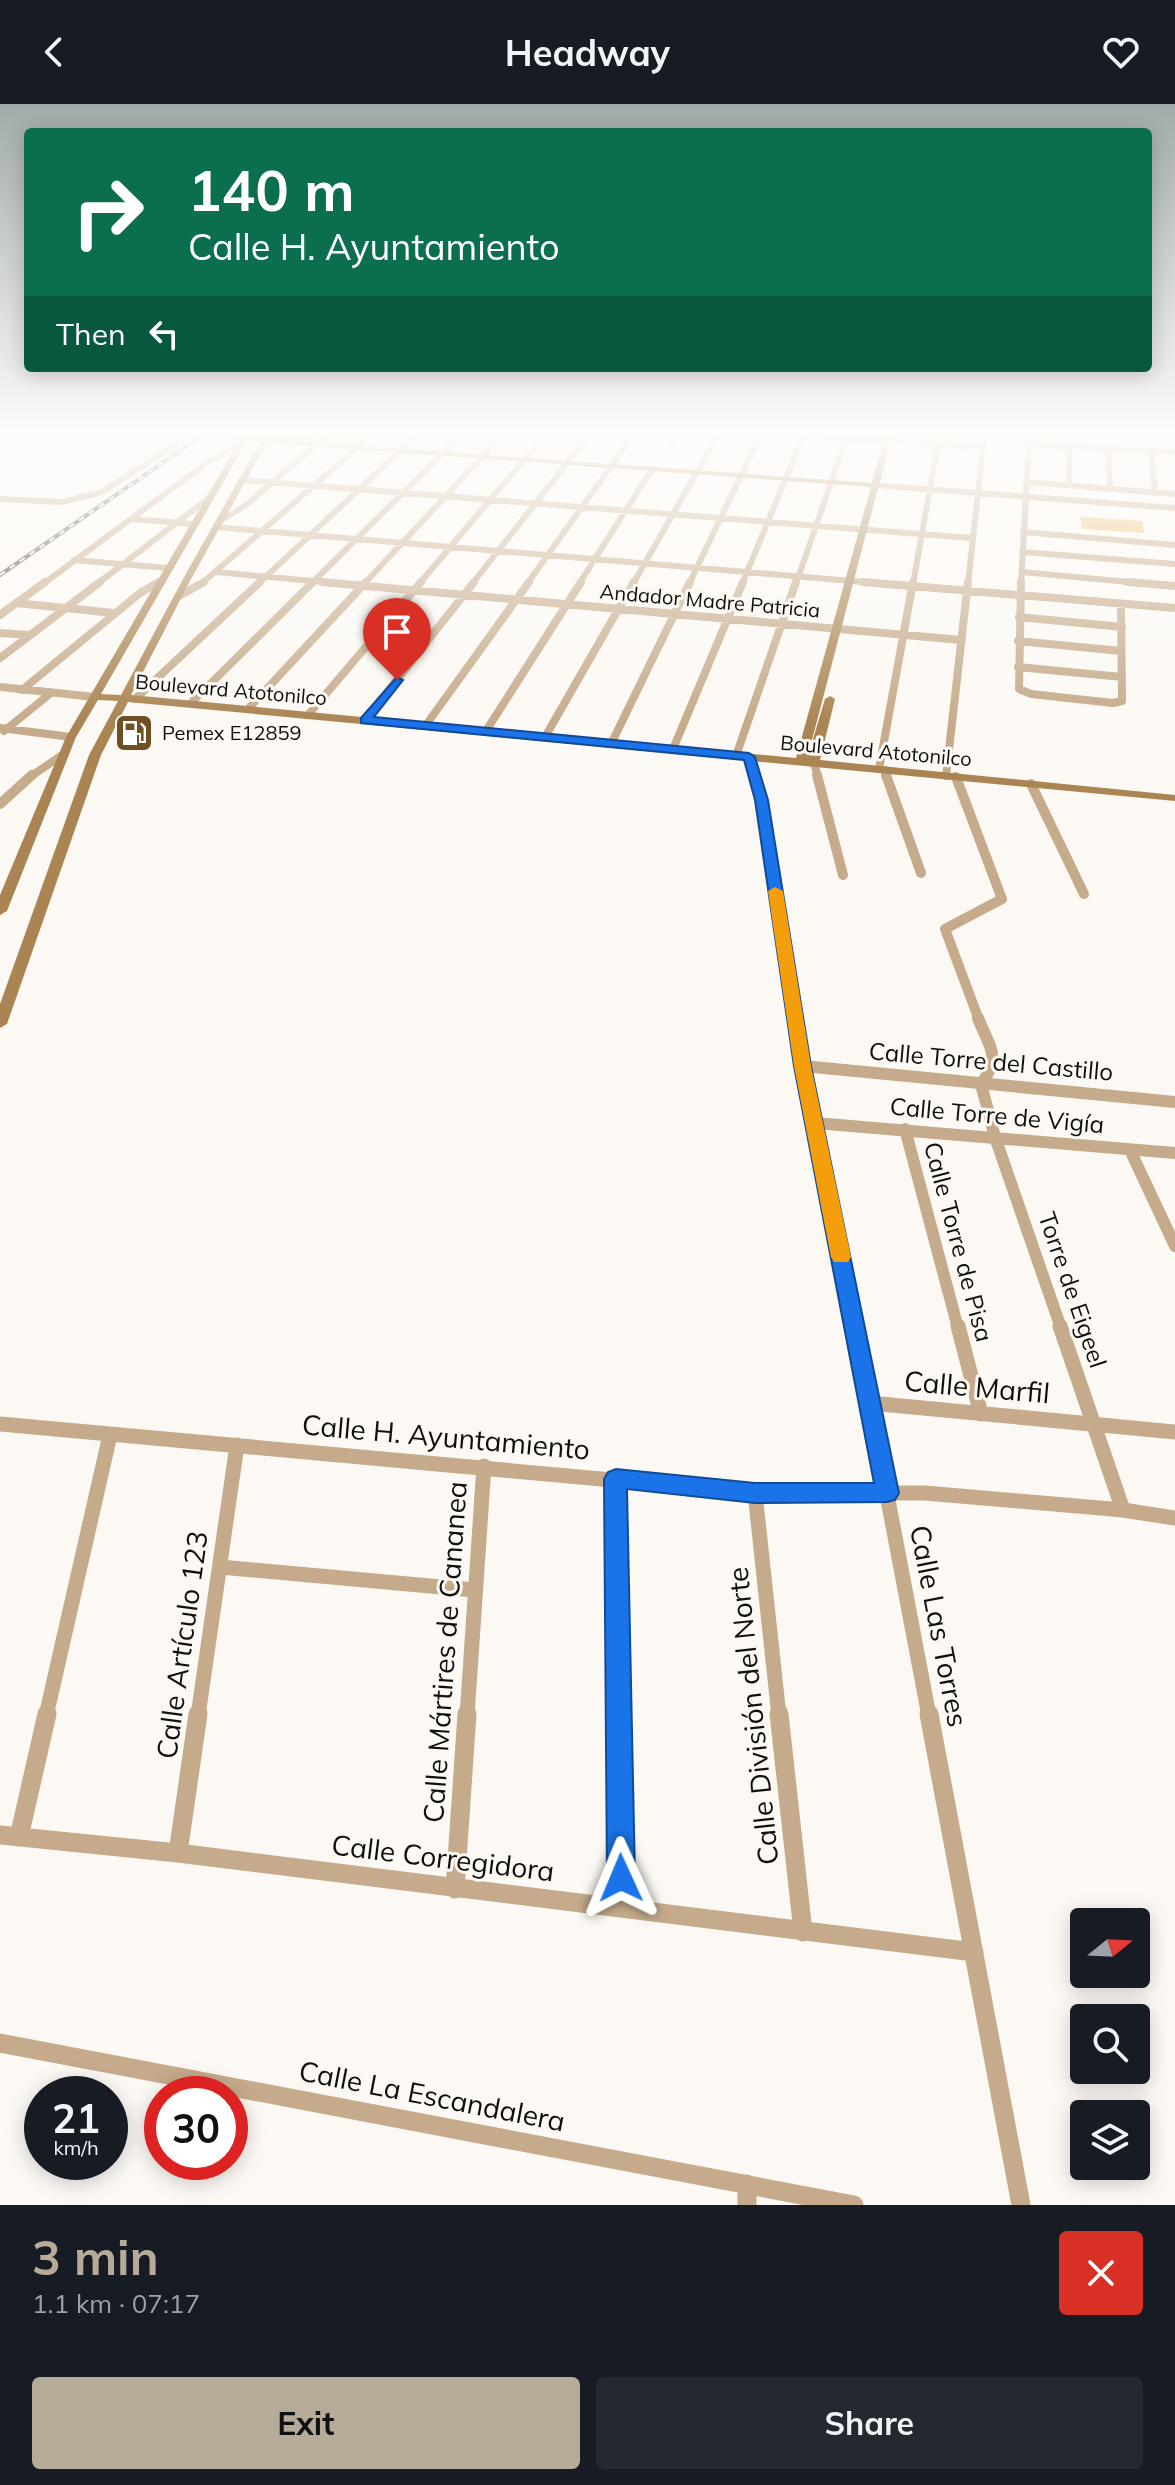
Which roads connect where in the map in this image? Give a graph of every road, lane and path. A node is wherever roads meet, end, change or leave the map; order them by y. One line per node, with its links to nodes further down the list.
1 (118, 528): 38 (street)
2 (167, 528): 41 (street)
3 (192, 528): 33 (main road)
4 (215, 528): 32 (main road)
5 (249, 528): 21 (street)
6 (317, 528): 24 (street)
7 (367, 528): 26 (street)
8 (417, 528): 29 (street)
9 (467, 528): 31 (street)
10 (516, 528): 34 (street)
11 (565, 528): 36 (street)
12 (615, 528): 37 (street)
13 (665, 528): 42 (street)
14 (715, 528): 45 (street)
15 (764, 528): 47 (street)
16 (814, 528): 49 (street)
17 (842, 528): 22 (street)
18 (923, 528): 25 (street)
19 (972, 528): 27 (street)
20 (1023, 528): 23 (street)
21 (265, 530): 24 (street); 46 (street)
22 (868, 530): 25 (street); 53 (main road)
23 (1023, 532): 28 (street); 35 (street)
24 (311, 534): 26 (street); 50 (street)
25 (922, 535): 27 (street); 55 (street)
26 (357, 538): 29 (street); 52 (street)
27 (971, 538): 57 (street)
28 (1137, 541): 30 (street); 40 (street)
29 (404, 543): 31 (street); 54 (street)
30 (1175, 545)
31 (450, 547): 34 (street); 58 (street)
32 (204, 549): 33 (main road); 39 (main road)
33 (178, 551): 43 (main road)
34 (498, 551): 36 (street); 59 (street)
35 (1022, 552): 40 (street); 48 (street)
36 (546, 555): 37 (street); 62 (street)
37 (596, 559): 42 (street); 65 (street)
38 (74, 560): 41 (street); 63 (street)
39 (197, 561): 43 (main road); 61 (main road)
40 (1137, 561): 44 (street)
41 (122, 563): 43 (street); 66 (street)
42 (645, 563): 45 (street); 68 (street)
43 (170, 564): 51 (main road)
44 (1175, 564)
45 (695, 568): 47 (street); 70 (street)
46 (216, 572): 50 (street, Andador Madre Patricia); 61 (street)
47 (747, 572): 49 (street); 73 (street)
48 (1022, 572): 56 (street); 60 (street)
49 (798, 576): 53 (street); 74 (street)
50 (264, 577): 52 (street, Andador Madre Patricia); 90 (street)
51 (162, 580): 69 (street); 89 (main road)
52 (312, 581): 54 (street, Andador Madre Patricia); 91 (street)
53 (854, 581): 55 (street); 76 (main road)
54 (362, 586): 58 (street, Andador Madre Patricia); 92 (street)
55 (913, 586): 57 (street); 79 (street)
56 (1175, 586)
57 (966, 590): 60 (street); 80 (street)
58 (414, 591): 59 (street, Andador Madre Patricia); 93 (street)
59 (464, 595): 62 (street, Andador Madre Patricia); 94 (street)
60 (1021, 595): 64 (street); 72 (street)
61 (179, 596): 90 (main road)
62 (517, 600): 65 (street, Andador Madre Patricia); 95 (street)
63 (16, 603): 66 (street); 71 (street)
64 (1121, 604): 67 (street); 75 (street)
65 (566, 605): 68 (street, Andador Madre Patricia); 97 (street)
66 (64, 608): 69 (street); 78 (street)
67 (1175, 608)
68 (618, 609): 70 (street, Andador Madre Patricia); 99 (street)
69 (114, 613): 87 (street)
70 (673, 614): 73 (street, Andador Madre Patricia); 100 (street)
71 (0, 615)
72 (1019, 617): 75 (street); 81 (street)
73 (727, 619): 74 (street, Andador Madre Patricia); 101 (street)
74 (782, 624): 76 (street, Andador Madre Patricia); 103 (street)
75 (1122, 627): 82 (street)
76 (842, 629): 79 (street, Andador Madre Patricia); 105 (main road)
77 (0, 633): 78 (street)
78 (29, 635): 83 (street)
79 (902, 635): 80 (street, Andador Madre Patricia); 106 (street)
80 (961, 640): 107 (street)
81 (1018, 641): 82 (street); 84 (street)
82 (1121, 651): 85 (street)
83 (0, 658)
84 (1018, 667): 85 (street); 85 (street)
85 (1122, 677)
86 (0, 687): 87 (street, Boulevard Atotonilco)
87 (22, 690): 88 (street, Boulevard Atotonilco)
88 (51, 693): 89 (street, Boulevard Atotonilco); 96 (street)
89 (95, 697): 90 (main road, Boulevard Atotonilco); 98 (main road)
90 (129, 698): 91 (main road, Boulevard Atotonilco); 116 (main road)
91 (191, 703): 92 (main road, Boulevard Atotonilco)
92 (248, 709): 93 (main road, Boulevard Atotonilco)
93 (308, 715): 94 (main road, Boulevard Atotonilco)
94 (365, 720): 95 (main road, Boulevard Atotonilco)
95 (426, 725): 97 (main road, Boulevard Atotonilco)
96 (2, 730): 98 (street)
97 (486, 731): 99 (main road, Boulevard Atotonilco)
98 (71, 737): 102 (main road)
99 (545, 737): 100 (main road, Boulevard Atotonilco)
100 (612, 742): 101 (main road, Boulevard Atotonilco)
101 (673, 749): 103 (main road, Boulevard Atotonilco)
102 (62, 755): 110 (street); 113 (main road)
103 (736, 756): 104 (main road, Boulevard Atotonilco)
104 (749, 757): 105 (main road, Boulevard Atotonilco); 117 (street, Calle Las Torres)
105 (807, 762): 106 (main road, Boulevard Atotonilco); 112 (street)
106 (882, 770): 107 (main road, Boulevard Atotonilco); 111 (street)
107 (951, 776): 108 (main road, Boulevard Atotonilco); 118 (street)
108 (1031, 784): 109 (main road, Boulevard Atotonilco); 114 (street)
109 (1175, 798)
110 (0, 804)
111 (921, 873)
112 (843, 875)
113 (5, 887): 115 (main road)
114 (1084, 894)
115 (0, 911)
116 (0, 1024)
117 (803, 1066): 118 (street, Calle Torre del Castillo); 120 (street, Calle Las Torres)
118 (981, 1084): 119 (street, Calle Torre del Castillo); 122 (street, Torre de Eigeel)
119 (1175, 1102)
120 (815, 1123): 121 (street, Calle Torre de Vigía); 126 (street, Calle Las Torres)
121 (905, 1129): 122 (street, Calle Torre de Vigía); 127 (street, Calle Torre de Pisa)
122 (995, 1137): 123 (street, Calle Torre de Vigía); 128 (street, Torre de Eigeel)
123 (1130, 1150): 124 (street, Calle Torre de Vigía); 125 (street)
124 (1175, 1153)
125 (1175, 1246)
126 (870, 1403): 127 (street, Calle Marfil); 136 (street, Calle Las Torres)
127 (981, 1414): 128 (street, Calle Marfil)
128 (1095, 1423): 130 (street, Calle Marfil); 137 (street, Torre de Eigeel)
129 (0, 1424): 131 (street, Calle H. Ayuntamiento)
130 (1175, 1432)
131 (110, 1435): 132 (street, Calle H. Ayuntamiento); 141 (street)
132 (237, 1445): 133 (street, Calle H. Ayuntamiento); 139 (street, Calle Artículo 123)
133 (484, 1466): 134 (street, Calle H. Ayuntamiento); 140 (street, Calle Mártires de Cananea)
134 (616, 1479): 135 (street, Calle H. Ayuntamiento); 144 (street)
135 (755, 1493): 136 (street, Calle H. Ayuntamiento); 145 (street, Calle División del Norte)
136 (887, 1493): 137 (street, Calle H. Ayuntamiento); 146 (street, Calle Las Torres)
137 (1123, 1510): 138 (street, Calle H. Ayuntamiento)
138 (1175, 1518)
139 (220, 1567): 140 (street); 142 (street, Calle Artículo 123)
140 (474, 1590): 143 (street, Calle Mártires de Cananea)
141 (9, 1836): 142 (street, Calle Corregidora)
142 (178, 1853): 143 (street, Calle Corregidora)
143 (455, 1889): 144 (street, Calle Corregidora)
144 (622, 1908): 145 (street, Calle Corregidora)
145 (803, 1932): 146 (street, Calle Corregidora)
146 (974, 1952): 150 (street, Calle Las Torres)
147 (0, 2043): 148 (street, Calle La Escandalera)
148 (747, 2194): 149 (street, Calle La Escandalera)
149 (854, 2205)
150 (1021, 2205)

